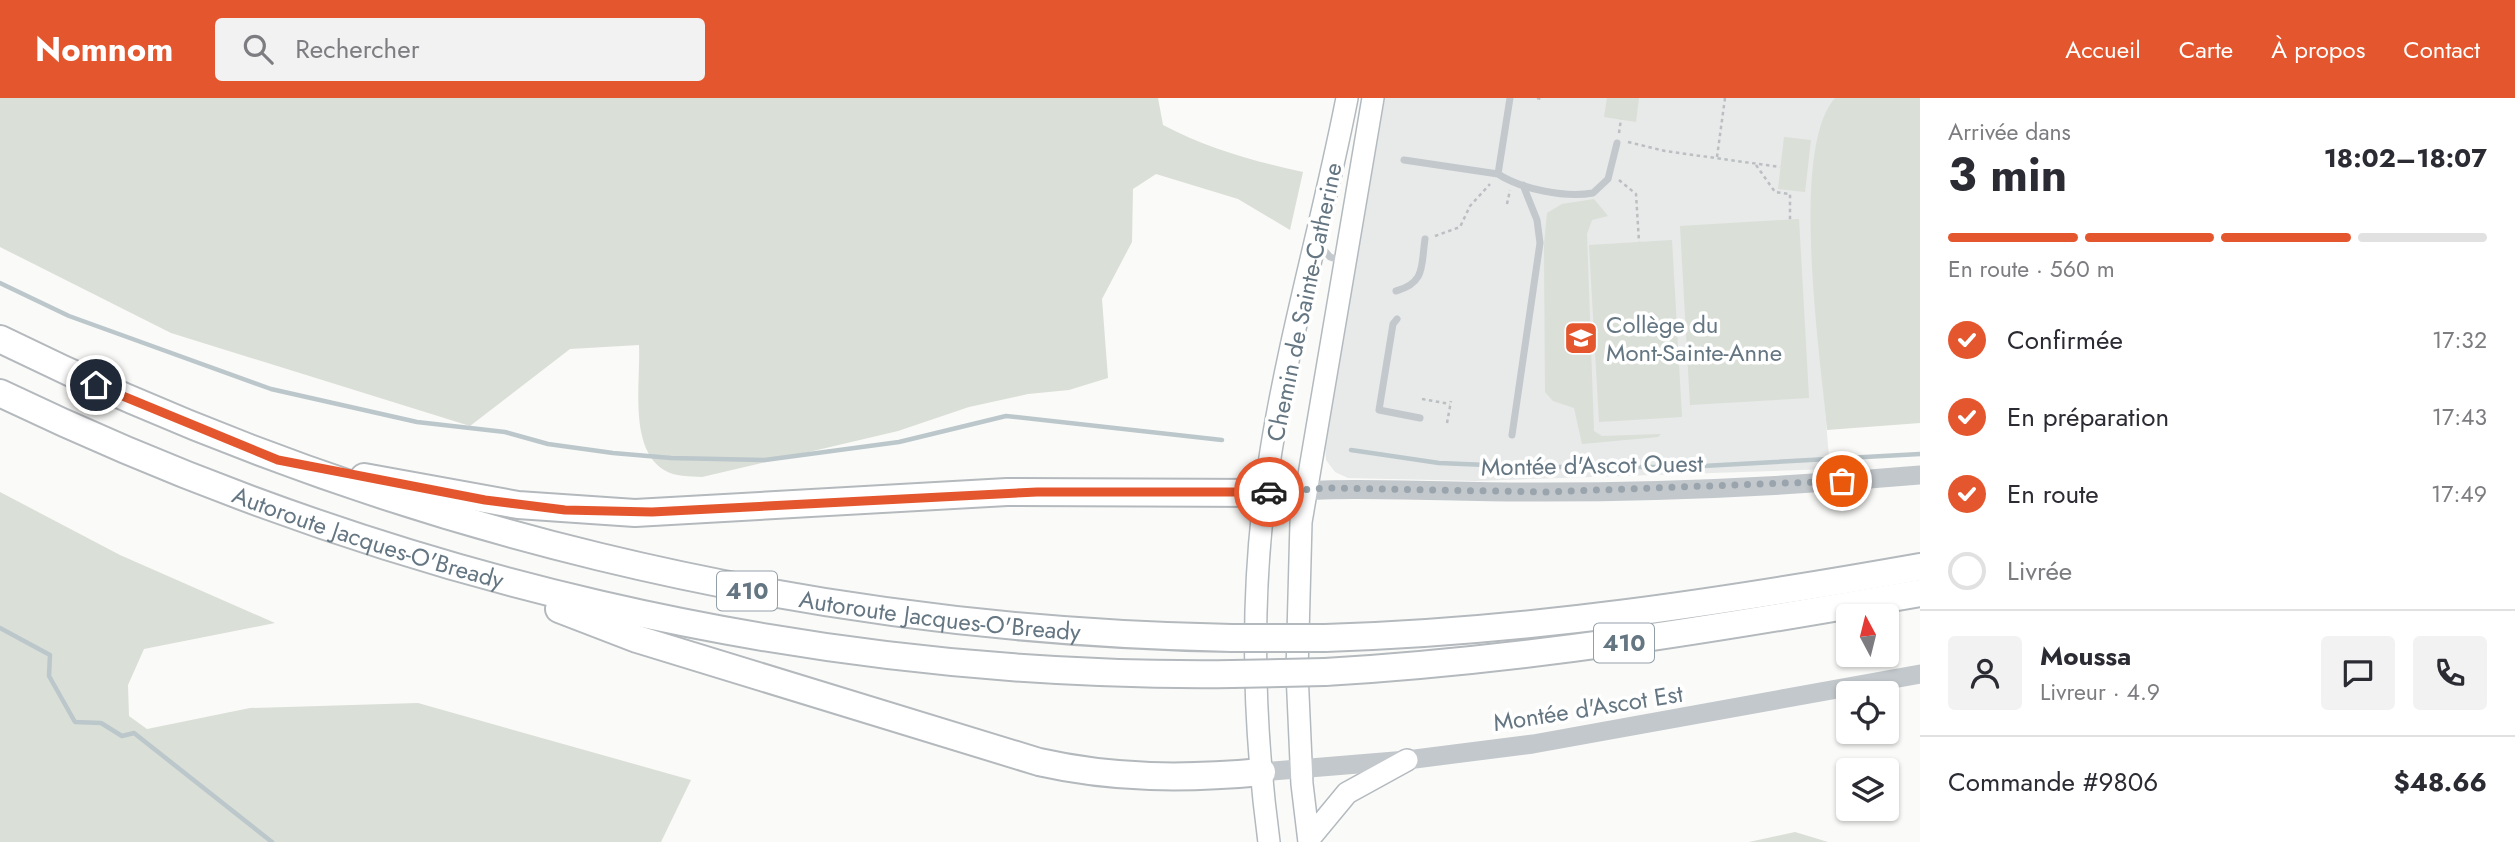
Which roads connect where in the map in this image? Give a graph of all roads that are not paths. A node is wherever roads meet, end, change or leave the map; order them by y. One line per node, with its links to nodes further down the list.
1 (1347, 98): 9 (main road, Chemin de Sainte-Catherine)
2 (1373, 98): 10 (main road, Chemin de Sainte-Catherine)
3 (1510, 98): 6 (lane)
4 (1617, 143): 7 (lane)
5 (1404, 160): 6 (lane)
6 (1498, 174): 7 (lane)
7 (1523, 185): 16 (lane)
8 (1425, 239): 11 (lane)
9 (1317, 240): 10 (lane); 20 (main road, Chemin de Sainte-Catherine)
10 (1345, 262): 19 (main road, Chemin de Sainte-Catherine)
11 (1396, 291)
12 (1397, 318): 15 (lane)
13 (0, 339): 17 (highway, Autoroute Jacques-O'Bready / 410)
14 (0, 393): 21 (highway, Autoroute Jacques-O'Bready / 410)
15 (1419, 418)
16 (1512, 435)
17 (278, 460): 20 (highway); 22 (highway, Autoroute Jacques-O'Bready / 410, bridge)
18 (1920, 475): 19 (street, Montée d'Ascot Ouest)
19 (1307, 489): 20 (street, Montée d'Ascot Ouest); 26 (main road, Chemin de Sainte-Catherine)
20 (1265, 492): 27 (main road, Chemin de Sainte-Catherine)
21 (447, 565): 23 (highway, Autoroute Jacques-O'Bready / 410, bridge); 27 (highway)
22 (1920, 567)
23 (1920, 593)
24 (1920, 674): 25 (street, Montée d'Ascot Est)
25 (1407, 760): 26 (street, Montée d'Ascot Est); 28 (main road)
26 (1301, 770): 27 (street, Montée d'Ascot Est); 28 (main road, Chemin de Sainte-Catherine)
27 (1262, 772): 29 (main road, Chemin de Sainte-Catherine)
28 (1309, 840)
29 (1269, 842)

